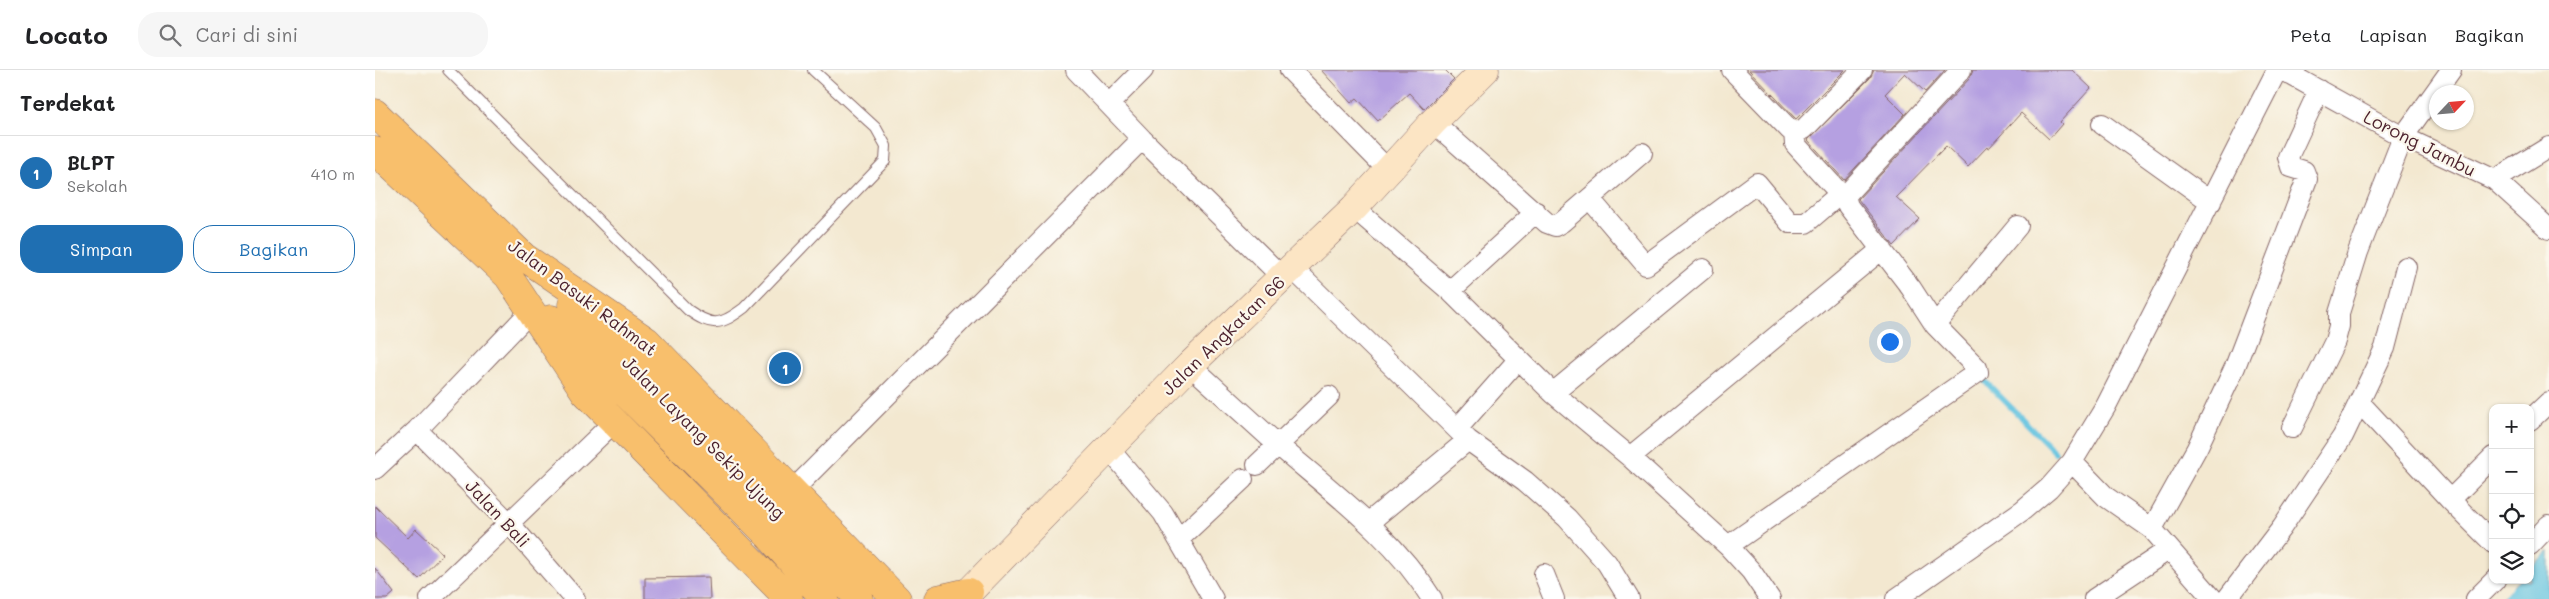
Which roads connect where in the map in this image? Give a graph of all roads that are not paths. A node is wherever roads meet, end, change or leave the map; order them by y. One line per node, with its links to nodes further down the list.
1 (448, 70): 2 (lane)
2 (813, 70)
3 (1076, 70): 14 (street)
4 (1143, 70): 14 (street)
5 (1290, 70): 24 (street)
6 (1732, 70): 18 (street)
7 (1862, 70): 18 (street)
8 (1961, 70): 26 (street)
9 (2277, 70): 28 (street)
10 (2282, 70): 13 (street, Lorong Jambu)
11 (2451, 70): 19 (street)
12 (1475, 73): 16 (street, Jalan Angkatan 66)
13 (2319, 90): 19 (street, Lorong Jambu); 64 (street)
14 (1109, 104): 20 (street)
15 (375, 113): 34 (highway, Jalan Basuki Rahmat)
16 (1433, 122): 24 (street, Jalan Angkatan 66); 30 (street)
17 (2102, 124): 28 (street)
18 (1794, 132): 26 (street)
19 (2403, 137): 25 (street, Lorong Jambu); 49 (street)
20 (1142, 139): 37 (street); 58 (street)
21 (2549, 147): 25 (street)
22 (375, 151): 34 (highway, Jalan Basuki Rahmat)
23 (1642, 153): 27 (street)
24 (1389, 170): 29 (street, Jalan Angkatan 66)
25 (2495, 180): 32 (street, Lorong Jambu)
26 (1843, 197): 27 (street); 33 (street)
27 (1590, 199): 30 (street)
28 (2211, 202): 56 (street)
29 (1354, 208): 37 (street, Jalan Angkatan 66); 38 (street)
30 (1536, 212): 38 (street)
31 (2018, 226): 40 (street)
32 (2549, 229)
33 (1878, 252): 40 (street); 54 (street)
34 (516, 267): 39 (highway, Jalan Basuki Rahmat); 58 (highway, Jalan Basuki Rahmat); 63 (highway, Jalan Layang Sekip Ujung)
35 (2406, 267): 45 (street)
36 (1703, 269): 43 (street)
37 (1287, 272): 42 (street, Jalan Angkatan 66); 51 (street)
38 (1449, 291): 41 (street)
39 (531, 311): 48 (highway, Jalan Basuki Rahmat); 50 (street)
40 (1935, 325): 68 (street)
41 (1518, 360): 43 (street); 51 (street)
42 (1190, 365): 52 (street); 53 (street, Jalan Angkatan 66)
43 (1553, 393): 54 (street)
44 (1329, 396): 52 (street)
45 (2359, 402): 59 (street); 88 (street)
46 (2549, 402): 47 (street)
47 (2534, 416)
48 (615, 421): 60 (street); 76 (highway, Jalan Basuki Rahmat)
49 (2292, 428)
50 (417, 430): 57 (street); 60 (street, Jalan Bali)
51 (1462, 435): 61 (street); 83 (street)
52 (1278, 445): 61 (street); 65 (street)
53 (1109, 449): 65 (street); 73 (street, Jalan Angkatan 66)
54 (1630, 457): 68 (street)
55 (2489, 461): 59 (street)
56 (2072, 462): 64 (street); 85 (street)
57 (375, 469)
58 (792, 491): 72 (highway, Jalan Basuki Rahmat)
59 (2450, 500): 66 (street)
60 (509, 523): 74 (street); 75 (street, Jalan Bali)
61 (1368, 523): 81 (street)
62 (2549, 525): 67 (street)
63 (777, 527): 77 (highway, Jalan Layang Sekip Ujung); 78 (highway, Jalan Layang Sekip Ujung)
64 (2152, 529): 69 (street)
65 (1179, 539): 80 (street)
66 (2489, 539)
67 (2534, 541)
68 (1728, 546): 84 (street)
69 (2169, 550): 86 (street); 87 (street)
70 (1544, 574): 82 (street)
71 (2491, 584): 89 (street)
72 (891, 594)
73 (965, 597): 79 (highway)
74 (430, 599)
75 (575, 599)
76 (789, 599)
77 (825, 599)
78 (859, 599)
79 (938, 599)
80 (1213, 599)
81 (1432, 599)
82 (1554, 599)
83 (1629, 599)
84 (1770, 599)
85 (1896, 599)
86 (2094, 599)
87 (2213, 599)
88 (2227, 599)
89 (2476, 599)

